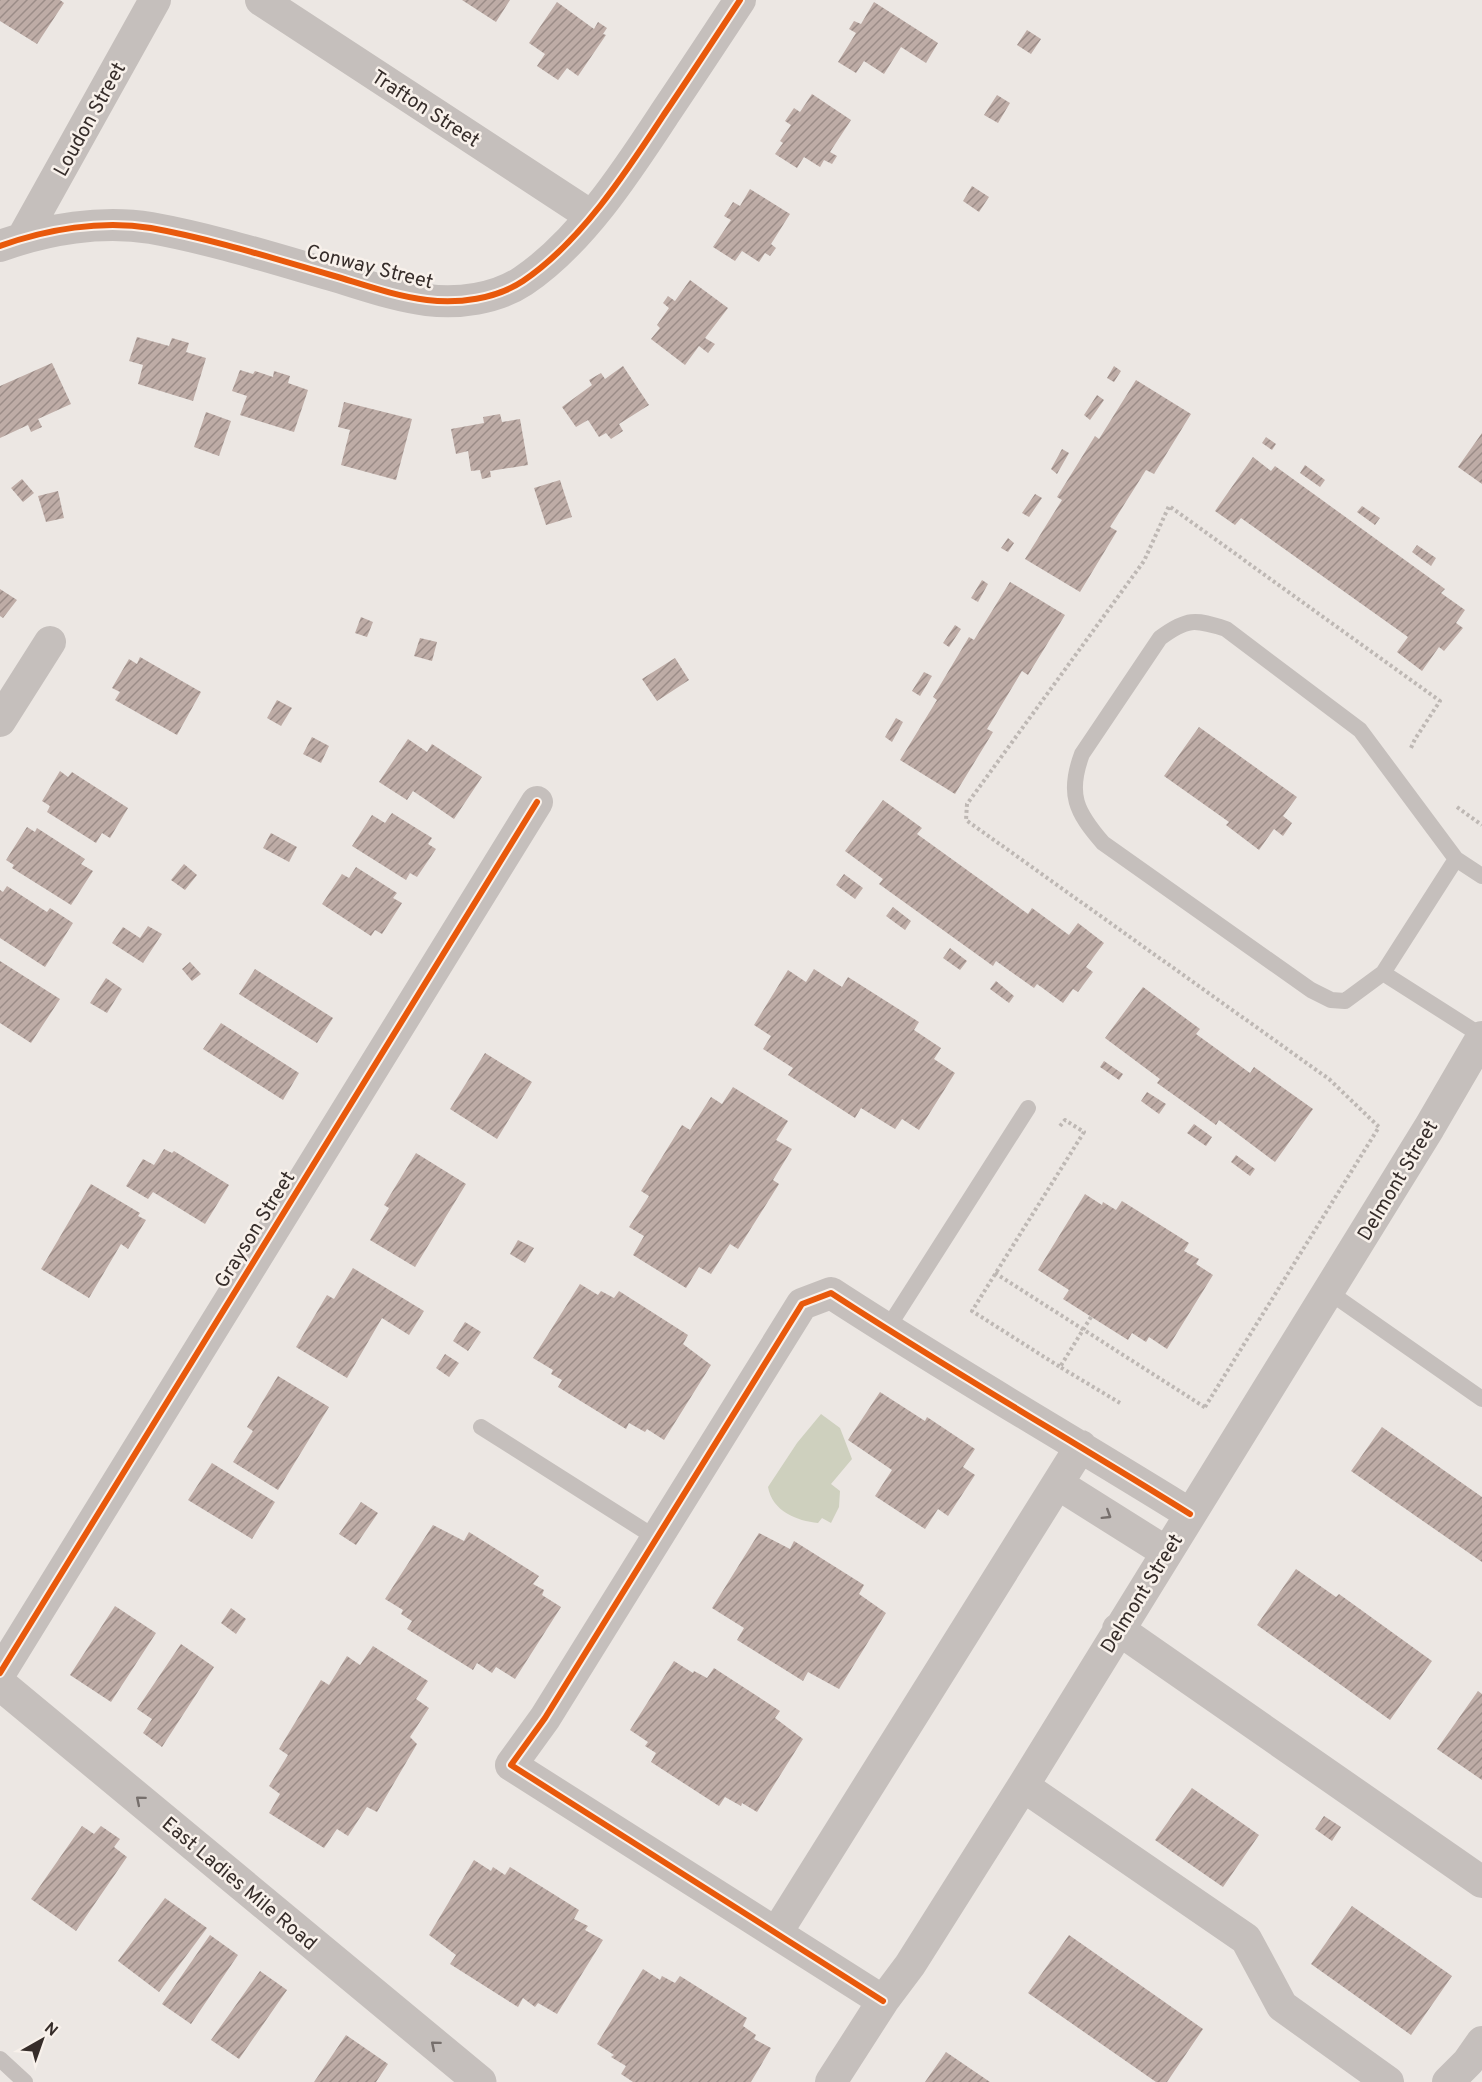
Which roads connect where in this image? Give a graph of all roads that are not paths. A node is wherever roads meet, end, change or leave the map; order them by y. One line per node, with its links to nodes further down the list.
1 (155, 0): 5 (street, Loudon Street)
2 (261, 0): 4 (street, Trafton Street)
3 (740, 0): 4 (street, Conway Street)
4 (591, 216): 5 (street, Conway Street)
5 (12, 242)
6 (50, 642): 7 (street)
7 (0, 721)
8 (537, 802): 24 (street, Grayson Street)
9 (1456, 859): 10 (lane); 11 (lane); 11 (lane)
10 (1482, 876)
11 (1383, 973): 12 (lane)
12 (1482, 1037): 14 (street, Delmont Street)
13 (1028, 1108): 15 (lane)
14 (1329, 1292): 16 (lane); 20 (street, Delmont Street)
15 (887, 1329): 18 (street); 21 (street)
16 (1482, 1399)
17 (481, 1427): 21 (lane)
18 (1081, 1446): 19 (street); 20 (street)
19 (1058, 1484): 22 (street, one-way to 22); 28 (street)
20 (1190, 1514): 22 (street, Delmont Street)
21 (656, 1538): 28 (street)
22 (1166, 1552): 23 (street, Delmont Street)
23 (1118, 1629): 26 (street, Delmont Street); 27 (street)
24 (0, 1673)
25 (0, 1684): 33 (street, East Ladies Mile Road, one-way to 25)
26 (1023, 1786): 29 (street, Delmont Street); 35 (street)
27 (1482, 1882)
28 (777, 1932): 29 (street)
29 (883, 2001): 34 (street, Delmont Street)
30 (1482, 2042): 36 (street)
31 (0, 2059): 32 (lane)
32 (25, 2082)
33 (480, 2082)
34 (831, 2082)
35 (1388, 2082)
36 (1448, 2082)

